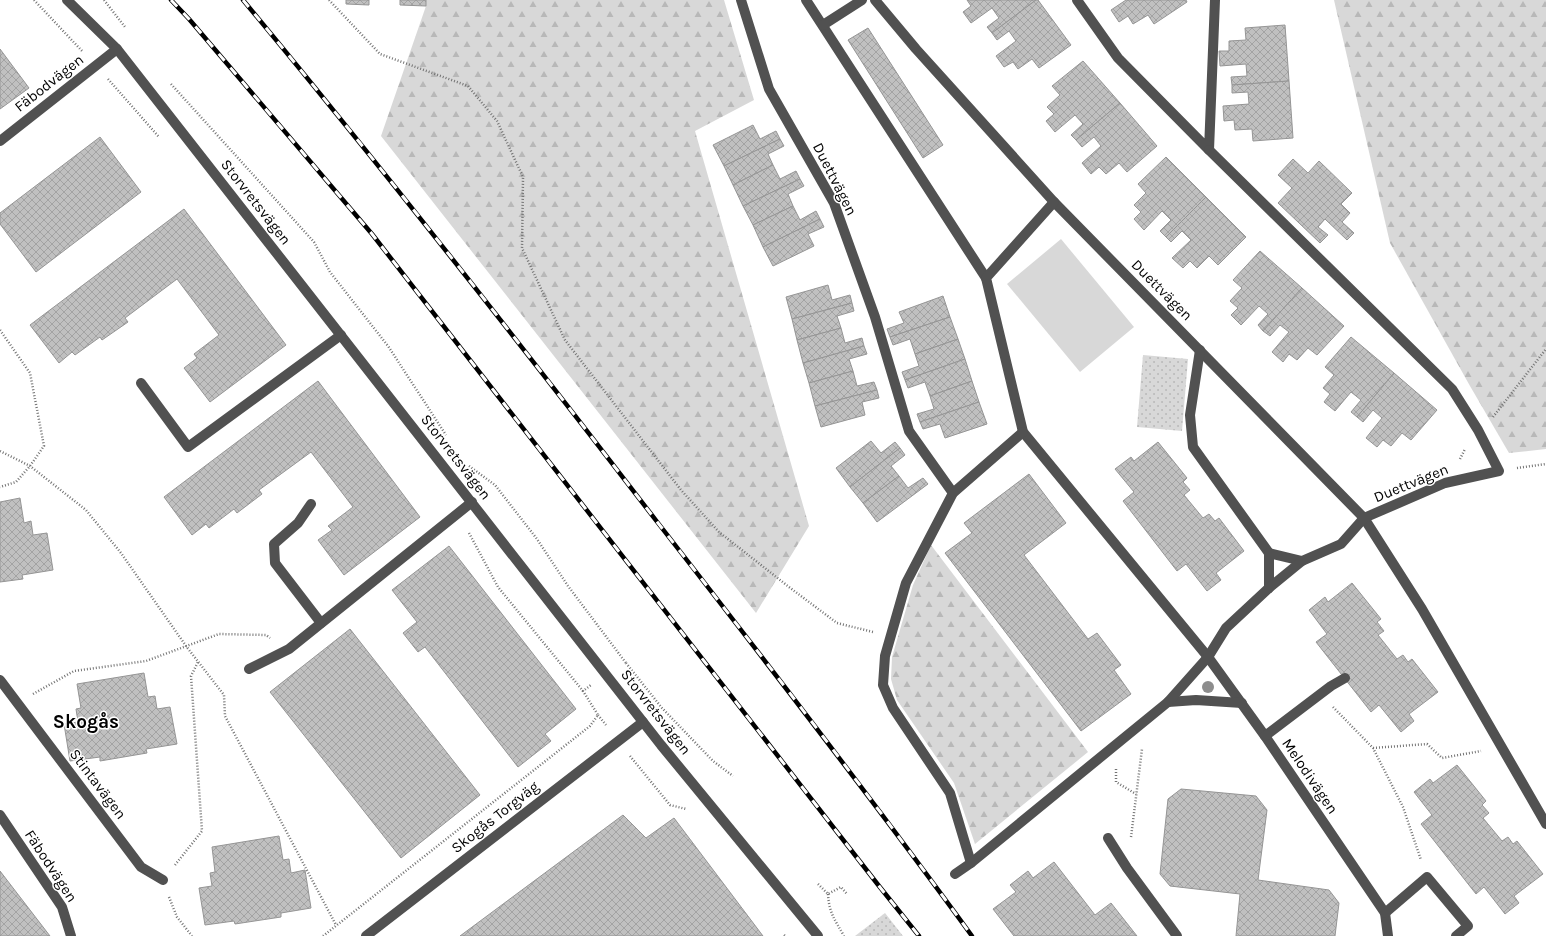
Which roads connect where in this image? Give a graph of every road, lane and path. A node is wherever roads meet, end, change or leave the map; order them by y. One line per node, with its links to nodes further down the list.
1 (67, 0): 12 (street, Storvretsvägen)
2 (104, 0): 11 (path)
3 (329, 0): 38 (path)
4 (741, 0): 30 (street, Duettvägen)
5 (806, 0): 10 (street)
6 (862, 0): 10 (street)
7 (875, 0): 16 (street, Duettvägen)
8 (1077, 0): 15 (street)
9 (1215, 0): 15 (street)
10 (823, 25): 17 (street)
11 (128, 30)
12 (117, 49): 14 (street, Fäbodvägen); 19 (street, Storvretsvägen)
13 (167, 79): 23 (path)
14 (0, 142)
15 (1209, 150): 28 (street)
16 (1054, 202): 17 (street); 20 (street, Duettvägen)
17 (986, 278): 22 (street)
18 (0, 330): 27 (path)
19 (341, 336): 21 (street); 31 (street, Storvretsvägen)
20 (1200, 350): 33 (street, Duettvägen); 34 (street)
21 (141, 383)
22 (1022, 432): 30 (street); 41 (street, Melodivägen)
23 (446, 435)
24 (0, 451): 27 (path)
25 (1546, 464): 28 (path)
26 (468, 465): 43 (path)
27 (30, 466): 29 (path); 39 (path)
28 (1499, 471): 33 (street, Duettvägen)
29 (0, 487)
30 (953, 493): 38 (street)
31 (472, 502): 37 (street); 53 (street, Storvretsvägen)
32 (311, 504): 37 (street)
33 (1364, 518): 35 (street); 57 (street)
34 (1269, 553): 35 (street); 36 (street)
35 (1302, 561): 36 (street)
36 (1269, 588): 41 (street)
37 (321, 623): 40 (street)
38 (891, 637): 64 (street)
39 (186, 646): 40 (path); 42 (path); 49 (path)
40 (289, 649): 44 (street)
41 (1208, 657): 48 (street); 50 (street, Melodivägen)
42 (198, 662): 68 (path); 73 (path)
43 (626, 663)
44 (249, 669)
45 (1345, 678): 47 (street)
46 (0, 680): 49 (street, Stintavägen)
47 (1320, 694): 54 (street); 58 (path)
48 (1168, 702): 50 (street); 52 (street)
49 (17, 703): 68 (street, Stintavägen)
50 (1242, 703): 54 (street, Melodivägen)
51 (598, 715): 55 (path)
52 (1146, 720): 56 (street); 59 (path)
53 (643, 722): 55 (street, Skogås Torgväg); 77 (street, Storvretsvägen)
54 (1265, 736): 72 (street, Melodivägen)
55 (618, 741): 60 (path); 76 (street, Skogås Torgväg)
56 (1117, 745): 59 (path); 64 (street)
57 (1502, 747): 58 (path); 62 (street)
58 (1373, 748): 67 (path)
59 (1136, 794): 65 (path)
60 (686, 809)
61 (0, 814): 74 (street, Fäbodvägen)
62 (1546, 824)
63 (1108, 838): 65 (street)
64 (971, 863): 66 (street)
65 (1127, 868): 79 (street)
66 (955, 874)
67 (1427, 877): 72 (street); 81 (street)
68 (163, 880): 75 (path)
69 (818, 884): 70 (path)
70 (828, 894): 71 (path); 78 (path)
71 (847, 894)
72 (1385, 913): 80 (street, Melodivägen)
73 (336, 925)
74 (71, 936)
75 (192, 936)
76 (366, 936)
77 (818, 936)
78 (844, 936)
79 (1176, 936)
80 (1388, 936)
81 (1456, 936)

